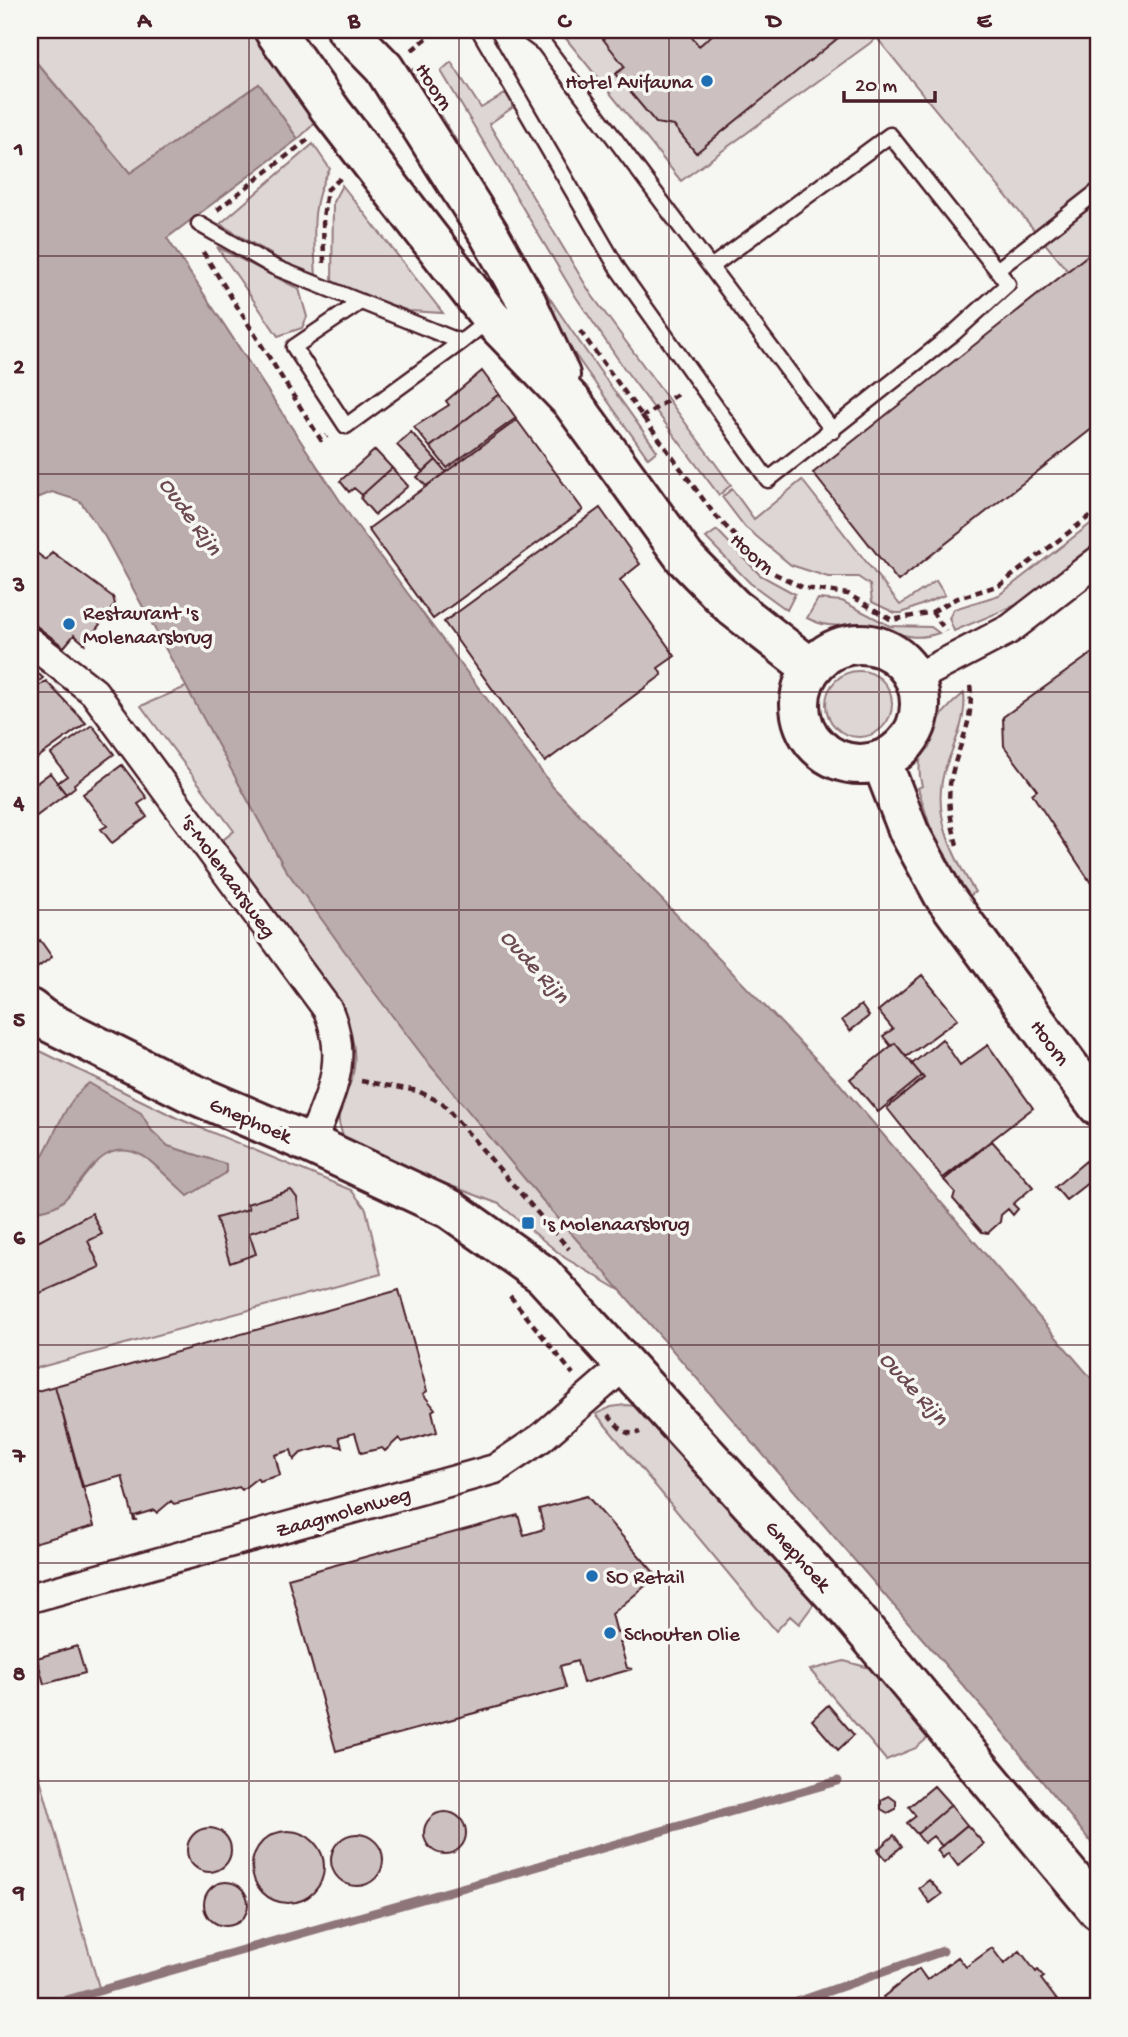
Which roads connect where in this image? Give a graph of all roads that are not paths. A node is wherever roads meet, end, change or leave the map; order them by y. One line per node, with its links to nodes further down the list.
1 (274, 30): 10 (main road, Hoorn)
2 (347, 30): 12 (main road, Hoorn)
3 (479, 30): 13 (lane)
4 (525, 30): 7 (lane)
5 (1098, 191): 8 (lane)
6 (199, 224): 9 (lane)
7 (711, 267): 8 (lane); 13 (lane)
8 (997, 270): 13 (lane)
9 (359, 303): 11 (lane); 11 (lane)
10 (492, 318): 11 (lane); 12 (main road, Hoorn)
11 (461, 342)
12 (572, 402): 16 (main road, Hoorn)
13 (833, 430)
14 (1098, 561): 17 (street)
15 (30, 642): 21 (street, 's-Molenaarsweg)
16 (811, 668): 17 (main road); 18 (main road)
17 (914, 678): 18 (main road)
18 (881, 760): 20 (main road, Hoorn)
19 (30, 1009): 21 (main road, Gnephoek)
20 (1098, 1105)
21 (311, 1144): 22 (main road, Gnephoek)
22 (626, 1364): 23 (street, Zaagmolenweg); 24 (main road, Gnephoek)
23 (30, 1598)
24 (1098, 1910)

